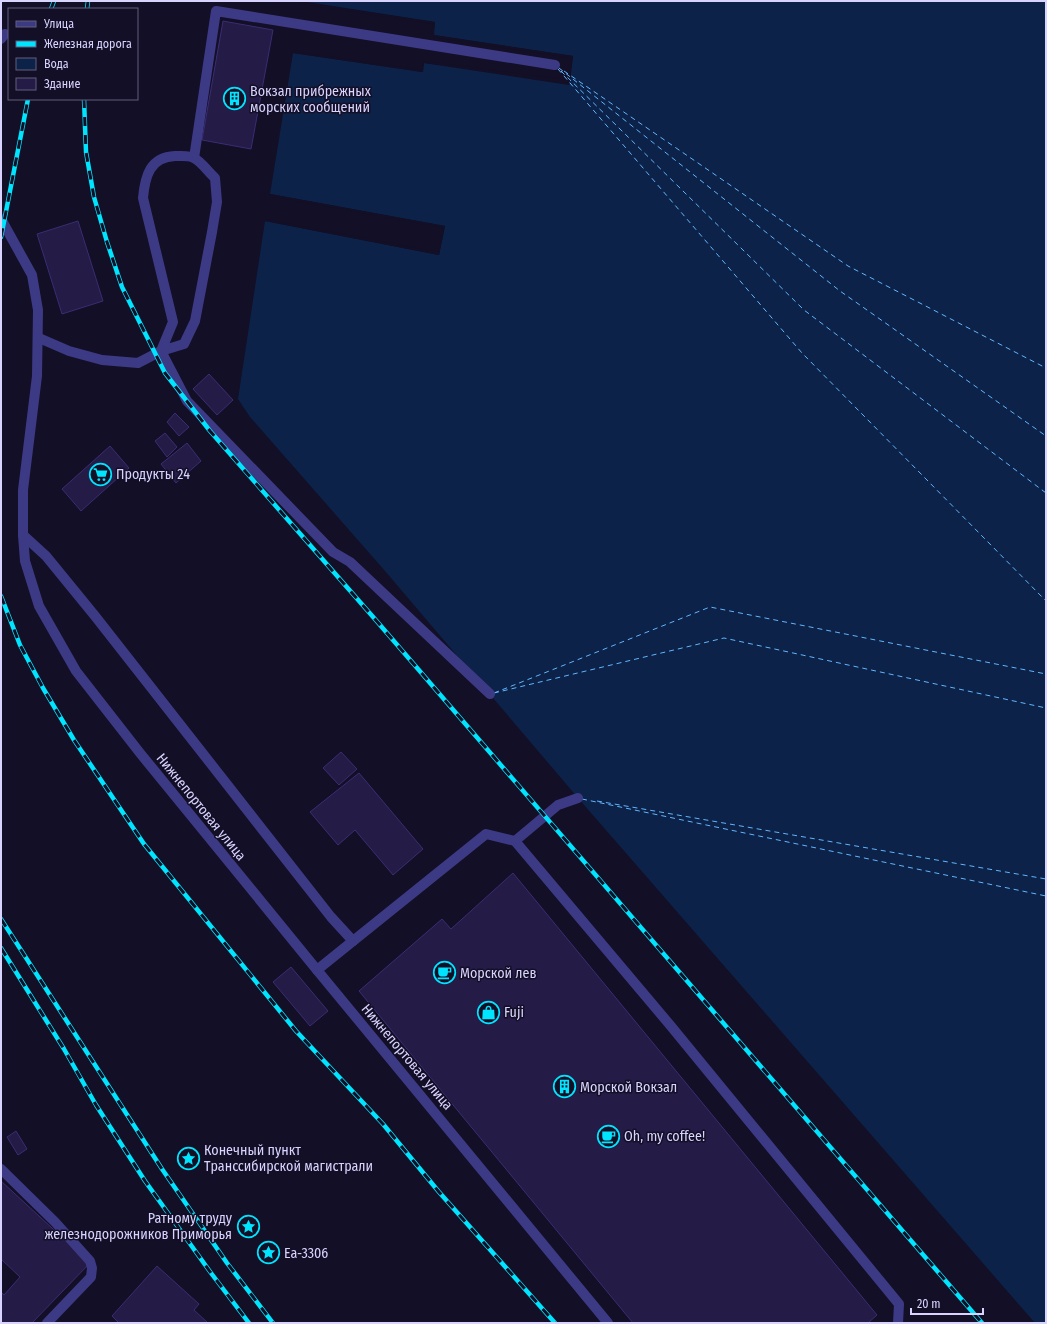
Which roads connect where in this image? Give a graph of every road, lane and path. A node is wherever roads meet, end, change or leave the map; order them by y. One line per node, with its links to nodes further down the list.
1 (555, 65): 2 (street)
2 (194, 158): 5 (street); 5 (street)
3 (1, 219): 4 (street, Нижнепортовая улица)
4 (39, 338): 5 (street); 6 (street, Нижнепортовая улица)
5 (161, 351): 7 (street)
6 (23, 535): 10 (street); 11 (street, Нижнепортовая улица)
7 (490, 694)
8 (578, 798): 9 (street)
9 (515, 841): 10 (street); 15 (street)
10 (353, 941): 11 (street)
11 (316, 970): 14 (street, Нижнепортовая улица)
12 (1, 1169): 13 (street)
13 (48, 1323)
14 (608, 1323)
15 (898, 1323)

